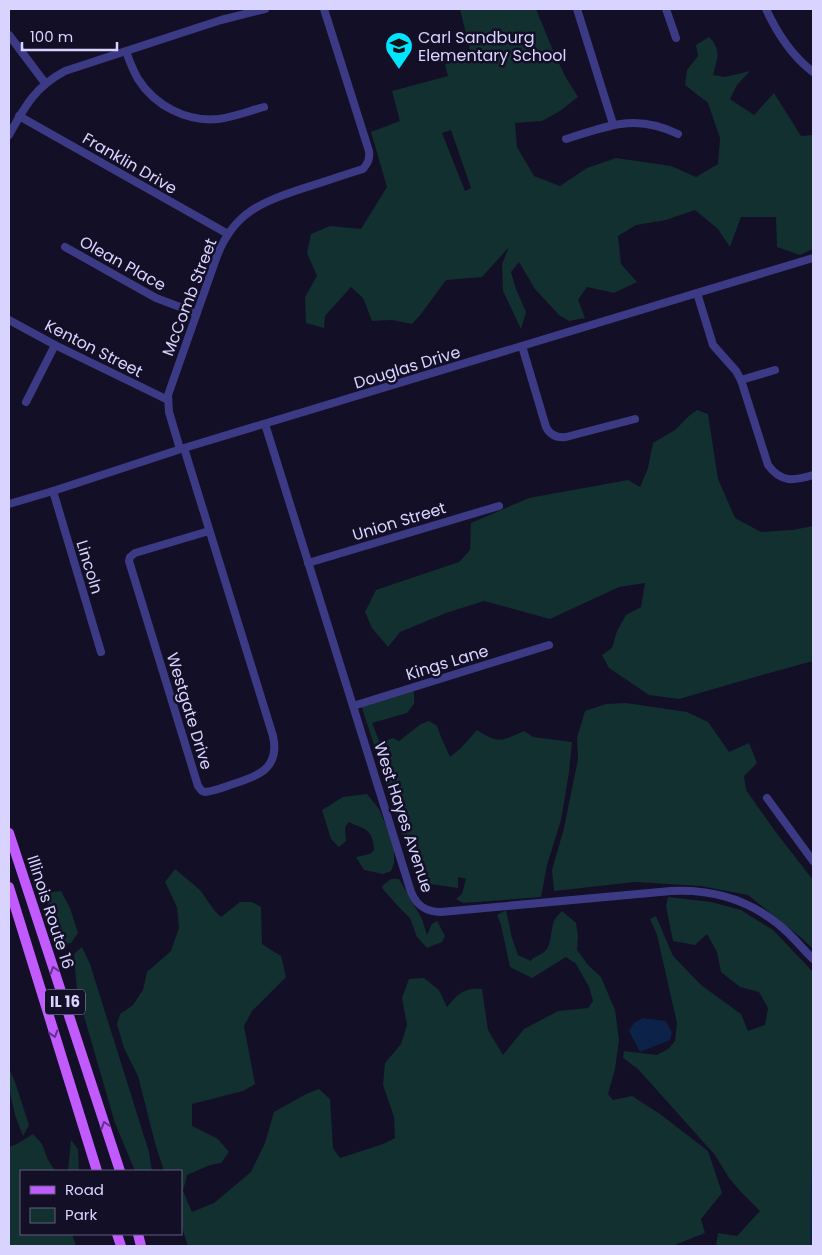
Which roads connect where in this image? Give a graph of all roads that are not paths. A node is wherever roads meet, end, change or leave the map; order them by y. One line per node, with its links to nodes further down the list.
1 (266, 9): 8 (street)
2 (324, 9): 17 (street, McComb Street)
3 (577, 9): 13 (street)
4 (666, 9): 7 (street)
5 (766, 9): 9 (street)
6 (9, 36): 10 (street)
7 (676, 38)
8 (126, 50): 10 (street); 11 (street)
9 (813, 72)
10 (45, 83): 12 (street)
11 (264, 107)
12 (19, 116): 14 (street); 17 (street, Franklin Drive)
13 (613, 124): 15 (street); 16 (street)
14 (9, 134)
15 (678, 134)
16 (566, 139)
17 (228, 234): 21 (street, McComb Street)
18 (65, 247): 21 (street, Olean Place)
19 (813, 258): 20 (street, Douglas Drive)
20 (697, 294): 24 (street, Douglas Drive); 26 (street)
21 (196, 313): 27 (street, McComb Street)
22 (9, 320): 23 (street, Kenton Street)
23 (55, 345): 27 (street, Kenton Street); 28 (street)
24 (522, 346): 29 (street); 30 (street, Douglas Drive)
25 (775, 370): 26 (street)
26 (741, 380): 32 (street)
27 (168, 400): 31 (street, McComb Street)
28 (26, 402)
29 (635, 419)
30 (265, 424): 31 (street, Douglas Drive); 37 (street, West Hayes Avenue)
31 (182, 449): 33 (street, Douglas Drive); 36 (street, Westgate Drive)
32 (813, 475)
33 (53, 491): 34 (street, Douglas Drive); 39 (street, Lincoln)
34 (9, 504)
35 (499, 506): 37 (street, Union Street)
36 (210, 531): 36 (street, Westgate Drive)
37 (308, 563): 40 (street, West Hayes Avenue)
38 (550, 644): 40 (street, Kings Lane)
39 (101, 652)
40 (353, 706): 45 (street, West Hayes Avenue)
41 (767, 798): 43 (street)
42 (9, 833): 47 (main road, Illinois Route 16 / IL 16, one-way to 42)
43 (813, 861)
44 (9, 887): 46 (main road, Illinois Route 16 / IL 16, one-way to 46)
45 (813, 959)
46 (97, 1170)
47 (120, 1170)

